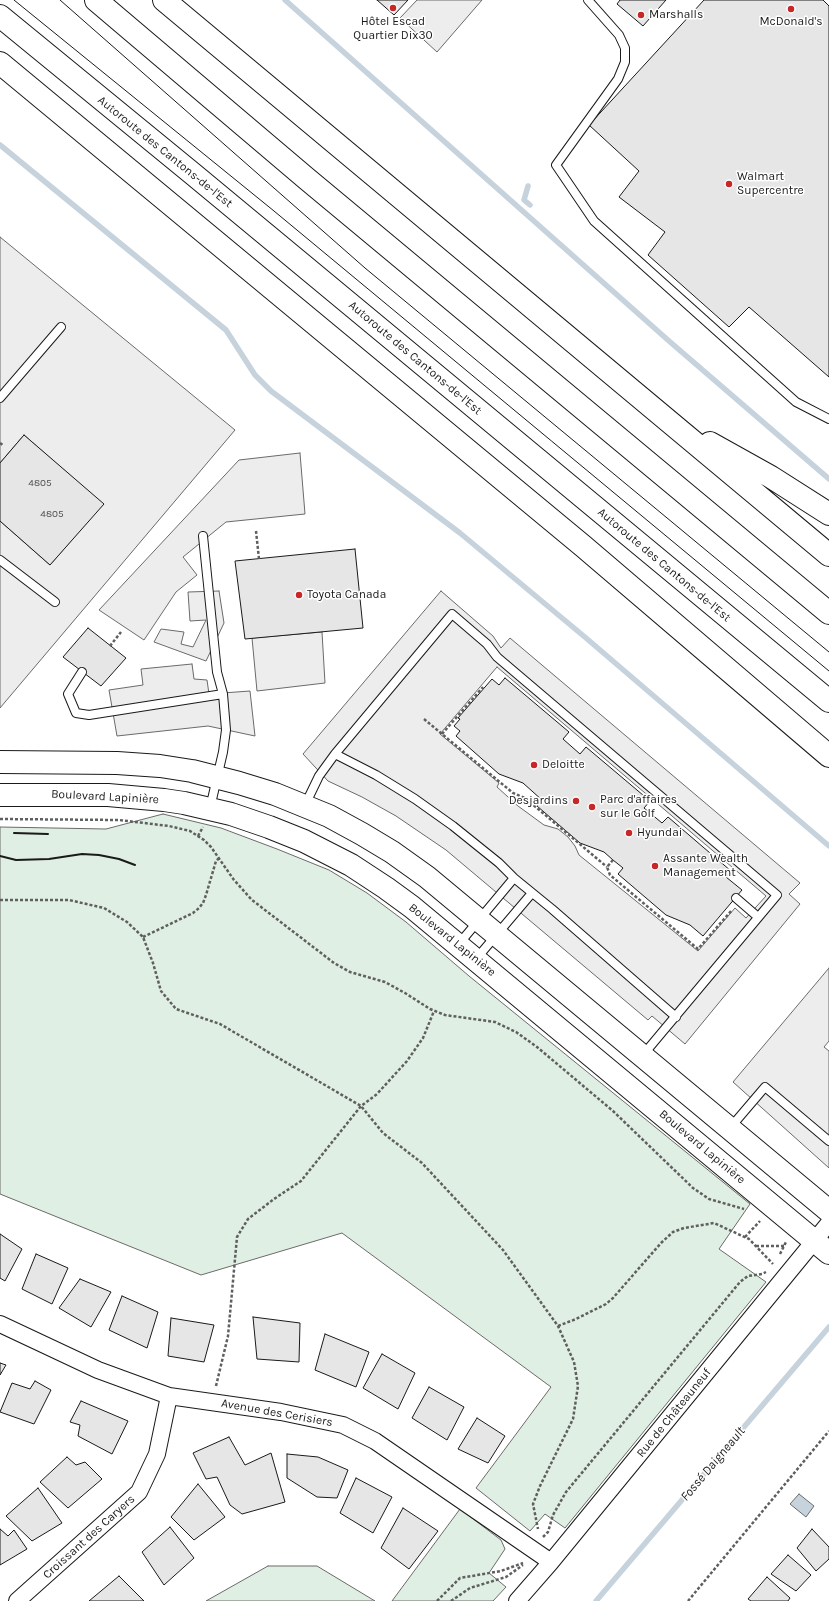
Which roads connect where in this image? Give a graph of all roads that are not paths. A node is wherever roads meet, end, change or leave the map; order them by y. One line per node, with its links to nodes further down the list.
1 (96, 0): 17 (main road)
2 (164, 0): 10 (main road)
3 (588, 0): 11 (lane)
4 (0, 16): 20 (main road, Autoroute des Cantons-de-l'Est)
5 (0, 63): 7 (main road)
6 (0, 72): 7 (main road)
7 (49, 103): 22 (main road)
8 (61, 327): 9 (lane)
9 (0, 398)
10 (665, 419): 12 (main road); 14 (main road)
11 (829, 419)
12 (829, 514)
13 (203, 536): 19 (lane)
14 (829, 555)
15 (0, 560): 16 (lane)
16 (55, 602)
17 (829, 613)
18 (82, 672): 19 (lane)
19 (223, 694): 24 (lane)
20 (829, 701)
21 (334, 754): 26 (lane); 28 (lane); 31 (lane)
22 (829, 756)
23 (0, 762): 24 (main road)
24 (218, 777): 26 (main road); 27 (lane)
25 (0, 795): 27 (main road, Boulevard Lapinière)
26 (305, 806): 32 (main road)
27 (210, 809): 34 (main road, Boulevard Lapinière)
28 (514, 878): 29 (lane); 32 (lane)
29 (532, 893): 33 (lane); 36 (lane)
30 (736, 898): 31 (lane)
31 (758, 917): 36 (lane)
32 (480, 920): 33 (main road); 34 (lane)
33 (497, 935): 35 (lane); 37 (main road)
34 (458, 945): 35 (main road, Boulevard Lapinière)
35 (476, 960): 42 (main road, Boulevard Lapinière)
36 (676, 1017): 37 (lane)
37 (642, 1056): 38 (main road)
38 (730, 1128): 39 (lane); 40 (main road)
39 (829, 1141)
40 (829, 1211)
41 (829, 1223): 42 (street, Rue de Châteauneuf)
42 (822, 1247): 45 (street, Rue de Châteauneuf)
43 (0, 1324): 44 (street, Avenue des Cerisiers)
44 (169, 1396): 45 (street, Avenue des Cerisiers); 46 (street, Croissant des Caryers)
45 (551, 1562): 47 (street, Rue de Châteauneuf)
46 (17, 1601)
47 (517, 1601)

